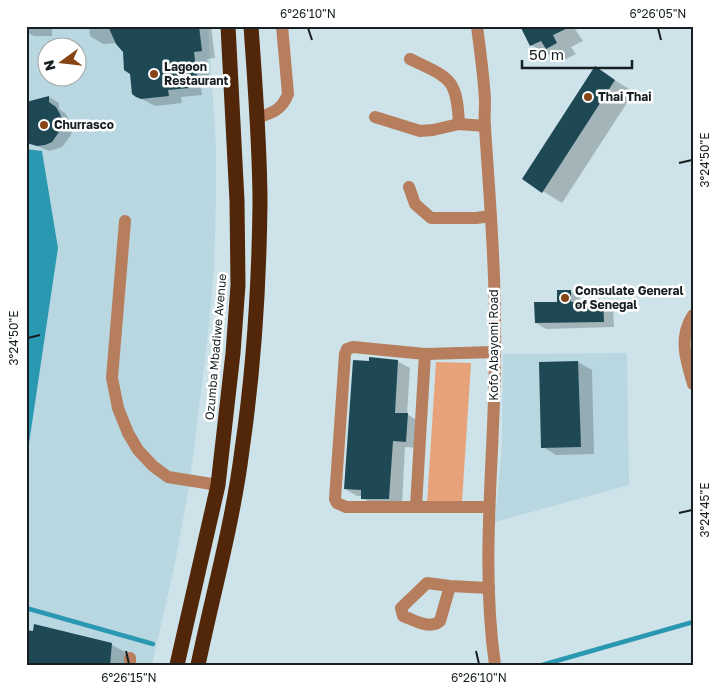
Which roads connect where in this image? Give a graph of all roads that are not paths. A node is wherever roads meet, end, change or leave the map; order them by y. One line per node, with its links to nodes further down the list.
1 (228, 26): 17 (highway, Ozumba Mbadiwe Avenue)
2 (251, 26): 7 (highway)
3 (282, 26): 7 (street)
4 (477, 26): 9 (street, Kofo Abayomi Road)
5 (410, 59): 8 (street)
6 (375, 116): 8 (street)
7 (257, 118): 23 (highway)
8 (459, 124): 9 (street)
9 (485, 126): 11 (street, Kofo Abayomi Road)
10 (409, 187): 11 (street)
11 (491, 216): 14 (street, Kofo Abayomi Road)
12 (125, 221): 17 (street)
13 (693, 315): 16 (street)
14 (495, 352): 15 (street); 19 (street, Kofo Abayomi Road)
15 (425, 354): 18 (street); 18 (street)
16 (693, 384)
17 (218, 485): 22 (highway, Ozumba Mbadiwe Avenue)
18 (416, 506): 19 (street)
19 (488, 507): 21 (street, Kofo Abayomi Road)
20 (450, 586): 21 (street)
21 (489, 588): 24 (street, Kofo Abayomi Road)
22 (177, 665)
23 (198, 665)
24 (495, 665)

